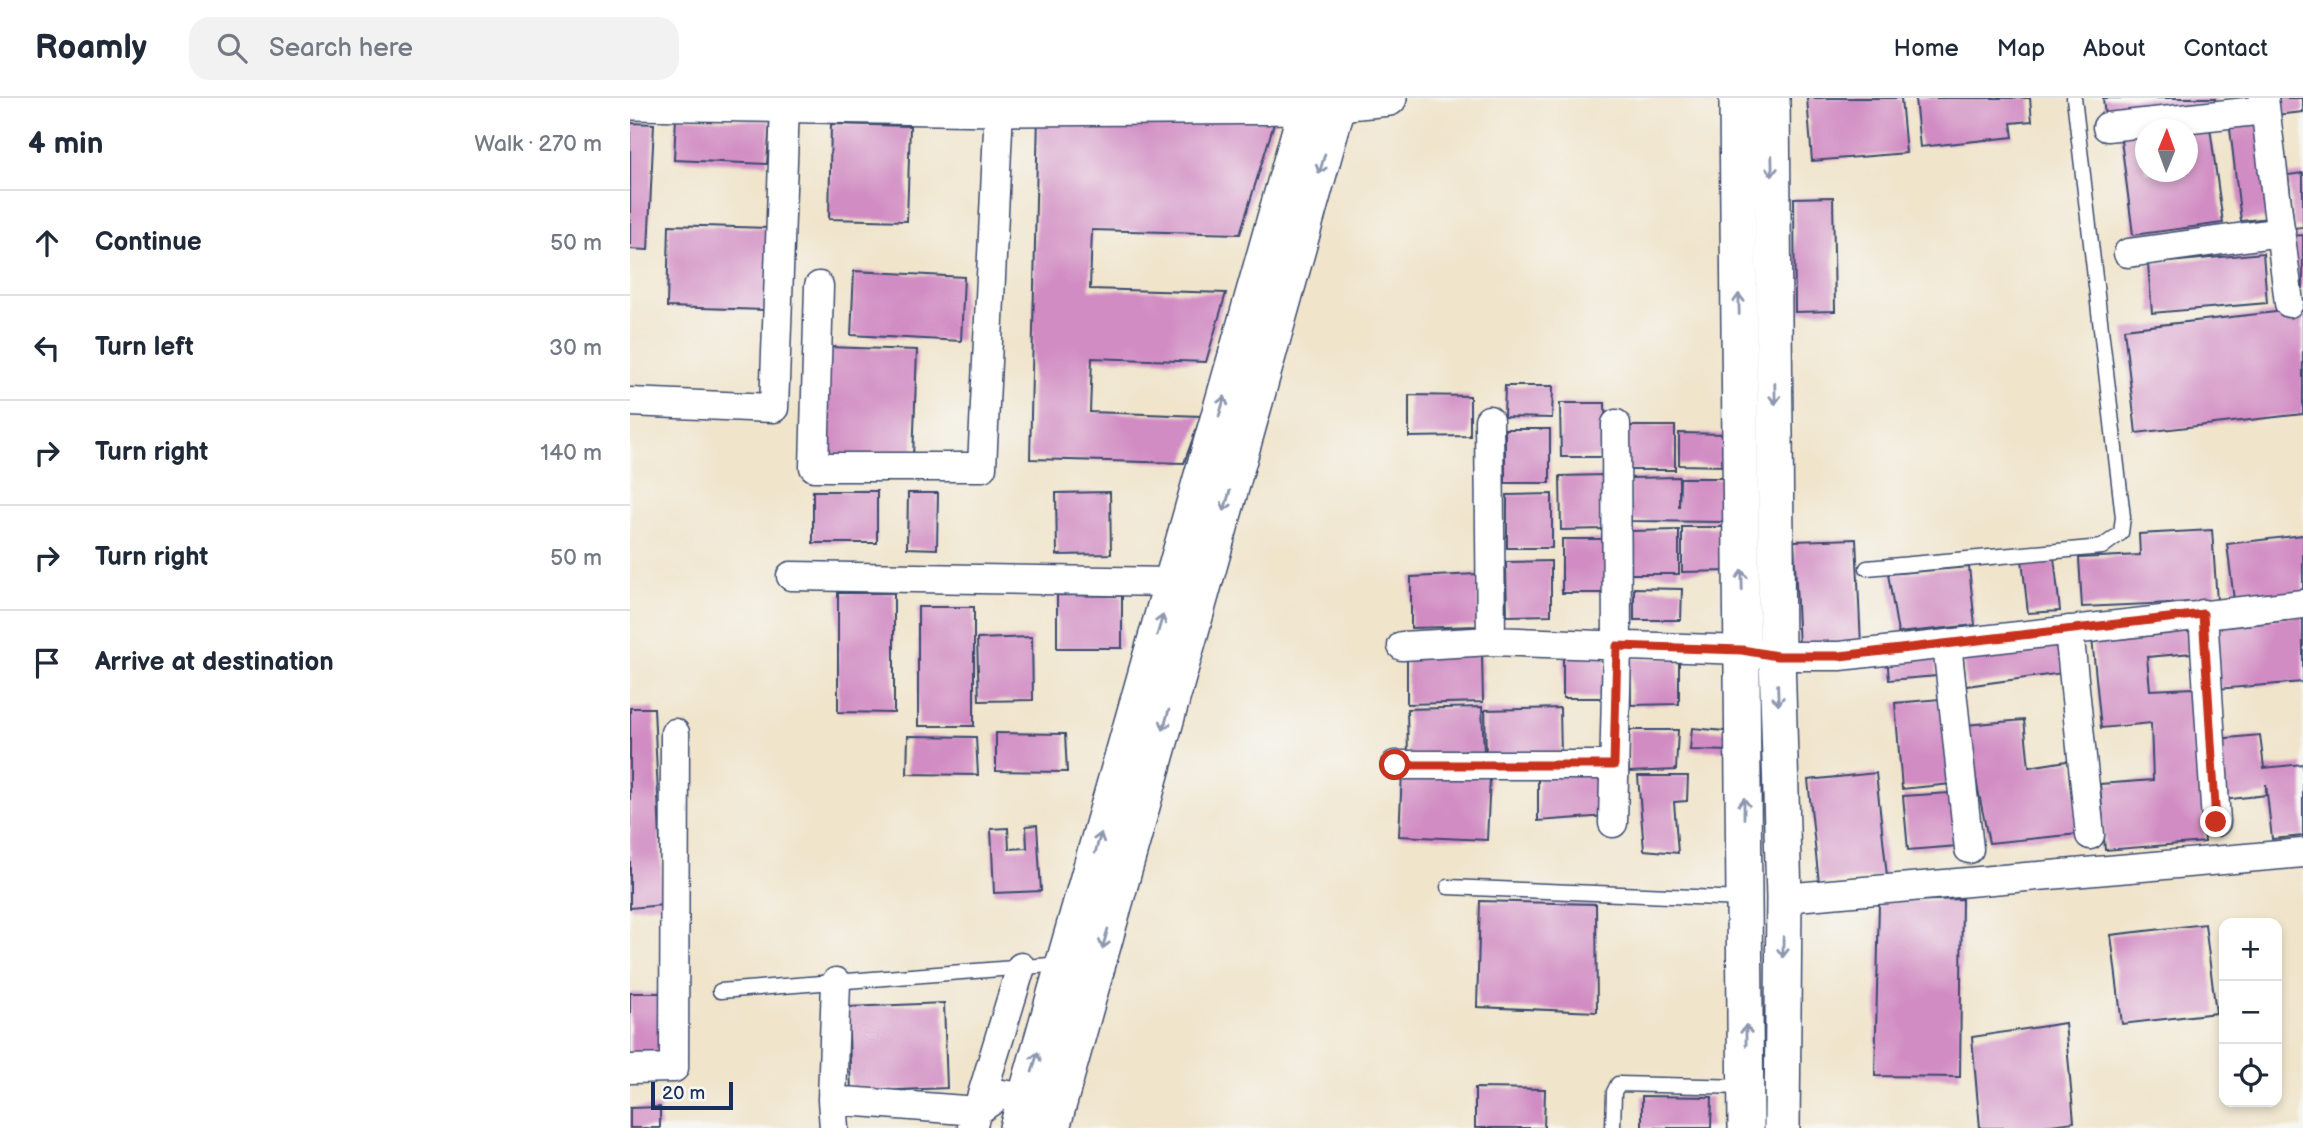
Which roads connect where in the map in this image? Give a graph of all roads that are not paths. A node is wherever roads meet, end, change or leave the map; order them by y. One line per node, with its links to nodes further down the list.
1 (1389, 98): 5 (street)
2 (1737, 98): 28 (street, one-way to 2)
3 (1772, 98): 29 (street, one-way to 29)
4 (2074, 98): 18 (lane)
5 (1323, 101): 9 (street); 20 (street, one-way to 5); 51 (street, one-way to 51)
6 (630, 102): 8 (street)
7 (2264, 104): 10 (street); 11 (street)
8 (785, 106): 9 (street); 15 (street)
9 (999, 108): 13 (street)
10 (2107, 127)
11 (2281, 232): 12 (street); 14 (street)
12 (2129, 253)
13 (819, 286)
14 (2289, 303)
15 (630, 402)
16 (1489, 420): 24 (street)
17 (1616, 424): 27 (street)
18 (1867, 568)
19 (791, 576): 20 (street)
20 (1172, 582): 41 (street, one-way to 20)
21 (2303, 604): 22 (street)
22 (2203, 614): 23 (street); 33 (street)
23 (2069, 630): 25 (street); 35 (street)
24 (1491, 641): 26 (street); 27 (street)
25 (1947, 644): 29 (street); 36 (street)
26 (1402, 646)
27 (1617, 646): 28 (street); 32 (street)
28 (1742, 650): 29 (street); 40 (street, one-way to 28)
29 (1777, 656): 39 (street, one-way to 39)
30 (675, 733): 45 (street)
31 (1395, 765): 32 (street)
32 (1614, 765): 34 (street)
33 (2216, 822)
34 (1613, 823)
35 (2090, 835)
36 (1969, 849)
37 (2303, 853): 39 (street)
38 (1448, 887): 40 (lane)
39 (1784, 898): 54 (street, one-way to 54)
40 (1745, 899): 46 (street, one-way to 40)
41 (1063, 964): 42 (lane); 48 (street, one-way to 41)
42 (1021, 967): 43 (lane); 49 (street)
43 (836, 982): 44 (lane); 47 (street)
44 (720, 990)
45 (630, 1069)
46 (1746, 1087): 52 (lane); 53 (street)
47 (832, 1100): 49 (street); 50 (street)
48 (1021, 1113): 49 (street)
49 (974, 1120)
50 (834, 1128)
51 (1052, 1128)
52 (1613, 1128)
53 (1746, 1128)
54 (1782, 1128)

